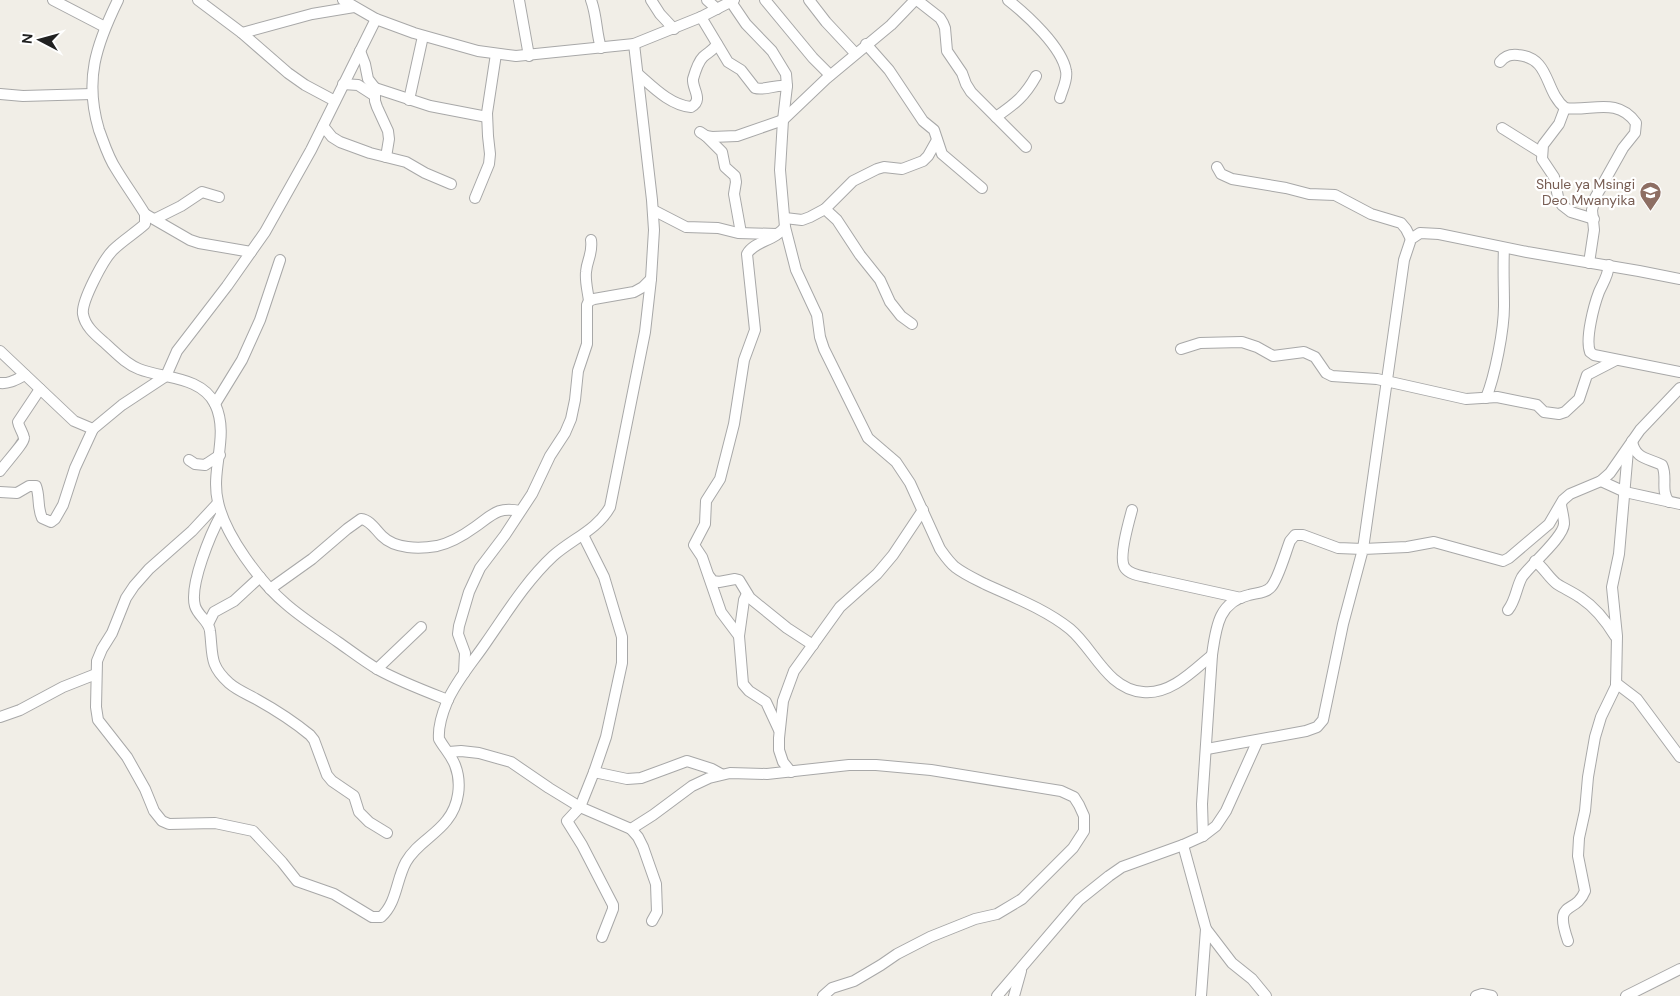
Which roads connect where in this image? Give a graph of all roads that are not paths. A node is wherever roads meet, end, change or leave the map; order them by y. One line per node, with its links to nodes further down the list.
1 (53, 0): 18 (street)
2 (118, 0): 18 (street)
3 (198, 0): 20 (street)
4 (343, 0): 14 (street)
5 (519, 0): 29 (street)
6 (591, 0): 25 (street)
7 (651, 0): 19 (street)
8 (707, 0): 15 (street)
9 (765, 0): 32 (street)
10 (809, 0): 28 (street)
11 (916, 0): 24 (street); 43 (street)
12 (1008, 0): 39 (street)
13 (732, 1): 15 (street); 35 (street)
14 (354, 7): 17 (street); 20 (street)
15 (717, 10): 16 (street)
16 (702, 17): 19 (street); 23 (street)
17 (376, 19): 21 (street); 26 (street)
18 (105, 27): 38 (street)
19 (674, 29): 22 (street)
20 (242, 33): 41 (street)
21 (423, 36): 27 (street); 40 (street)
22 (634, 44): 25 (street); 31 (street)
23 (717, 44): 31 (street); 35 (street)
24 (866, 44): 28 (street); 48 (street)
25 (601, 48): 29 (street)
26 (360, 51): 34 (street); 36 (street)
27 (496, 54): 29 (street); 44 (street)
28 (855, 54): 32 (street)
29 (529, 56)
30 (1500, 62): 42 (street)
31 (638, 74): 58 (street)
32 (830, 75): 45 (street)
33 (1036, 76): 43 (street)
34 (343, 84): 36 (street); 41 (street)
35 (787, 86): 45 (street)
36 (375, 92): 40 (street); 51 (street)
37 (0, 94): 38 (street)
38 (92, 94): 59 (street)
39 (1060, 98)
40 (409, 100): 44 (street)
41 (335, 101): 46 (street)
42 (1565, 108): 50 (street); 60 (street)
43 (996, 117): 49 (street)
44 (487, 118): 56 (street)
45 (783, 120): 61 (street); 62 (street)
46 (323, 126): 51 (street); 67 (street)
47 (1502, 128): 50 (street)
48 (936, 140): 54 (street); 57 (street)
49 (1026, 147)
50 (1542, 152): 60 (street)
51 (386, 157): 53 (street)
52 (1217, 167): 63 (street)
53 (451, 184)
54 (982, 188)
55 (219, 196): 59 (street)
56 (475, 198)
57 (825, 209): 61 (street); 74 (street)
58 (653, 210): 62 (street); 72 (street)
59 (150, 216): 67 (street); 80 (street)
60 (1594, 220): 69 (street)
61 (784, 226): 62 (street); 66 (street); 99 (street)
62 (740, 233): 66 (street)
63 (1411, 239): 65 (street); 81 (street)
64 (590, 240): 73 (street)
65 (1504, 248): 69 (street); 85 (street)
66 (750, 249): 106 (street)
67 (251, 252): 80 (street)
68 (280, 260): 86 (street)
69 (1588, 263): 70 (street)
70 (1609, 265): 71 (street); 77 (street)
71 (1680, 279)
72 (651, 280): 73 (street); 103 (street)
73 (589, 301): 101 (street)
74 (912, 324)
75 (1180, 348): 81 (street)
76 (0, 351): 79 (street)
77 (1616, 360): 78 (street); 85 (street)
78 (1680, 372)
79 (25, 375): 82 (street); 84 (street)
80 (166, 376): 86 (street); 87 (street)
81 (1386, 381): 85 (street); 104 (street)
82 (0, 383)
83 (1680, 388): 88 (street)
84 (40, 389): 87 (street); 91 (street)
85 (1486, 398)
86 (215, 404): 89 (street)
87 (93, 429): 93 (street)
88 (1631, 444): 92 (street); 94 (street); 95 (street)
89 (220, 454): 90 (street); 96 (street)
90 (189, 460)
91 (0, 471)
92 (1601, 481): 94 (street); 98 (street)
93 (0, 492)
94 (1624, 492): 95 (street); 115 (street)
95 (1669, 502): 97 (street)
96 (218, 503): 102 (street); 120 (street)
97 (1680, 504)
98 (1561, 505): 104 (street); 105 (street)
99 (923, 510): 116 (street); 117 (street)
100 (1132, 510): 110 (street)
101 (520, 511): 108 (street); 119 (street)
102 (221, 515): 107 (street); 112 (street)
103 (583, 535): 119 (street); 129 (street)
104 (1362, 549): 110 (street); 125 (street)
105 (1536, 561): 111 (street); 115 (street)
106 (709, 576): 109 (street); 114 (street)
107 (260, 577): 108 (street); 112 (street)
108 (270, 589): 118 (street)
109 (747, 594): 114 (street); 116 (street)
110 (1241, 598): 117 (street)
111 (1508, 610)
112 (208, 624): 134 (street)
113 (421, 627): 118 (street)
114 (739, 636): 124 (street)
115 (1617, 638): 121 (street)
116 (813, 645): 124 (street)
117 (1212, 655): 126 (street)
118 (378, 669): 122 (street)
119 (464, 673): 122 (street)
120 (96, 674): 123 (street); 127 (street)
121 (1616, 682): 128 (street); 140 (street)
122 (448, 700): 127 (street)
123 (0, 717)
124 (779, 730): 130 (street)
125 (1258, 740): 126 (street); 135 (street)
126 (1207, 749): 135 (street)
127 (449, 752): 132 (street)
128 (1680, 757)
129 (594, 772): 131 (street); 132 (street)
130 (791, 772): 131 (street); 144 (street)
131 (721, 774): 133 (street)
132 (580, 807): 133 (street); 139 (street)
133 (630, 829): 137 (street)
134 (387, 833)
135 (1203, 836): 136 (street)
136 (1183, 845): 138 (street); 142 (street)
137 (652, 921)
138 (1206, 929): 143 (street); 147 (street)
139 (602, 937)
140 (1568, 941)
141 (1680, 969): 150 (street)
142 (1021, 970): 145 (street); 146 (street)
143 (1200, 995)
144 (823, 996)
145 (997, 996)
146 (1014, 996)
147 (1266, 996)
148 (1476, 996): 149 (street)
149 (1492, 996)
150 (1626, 996)

